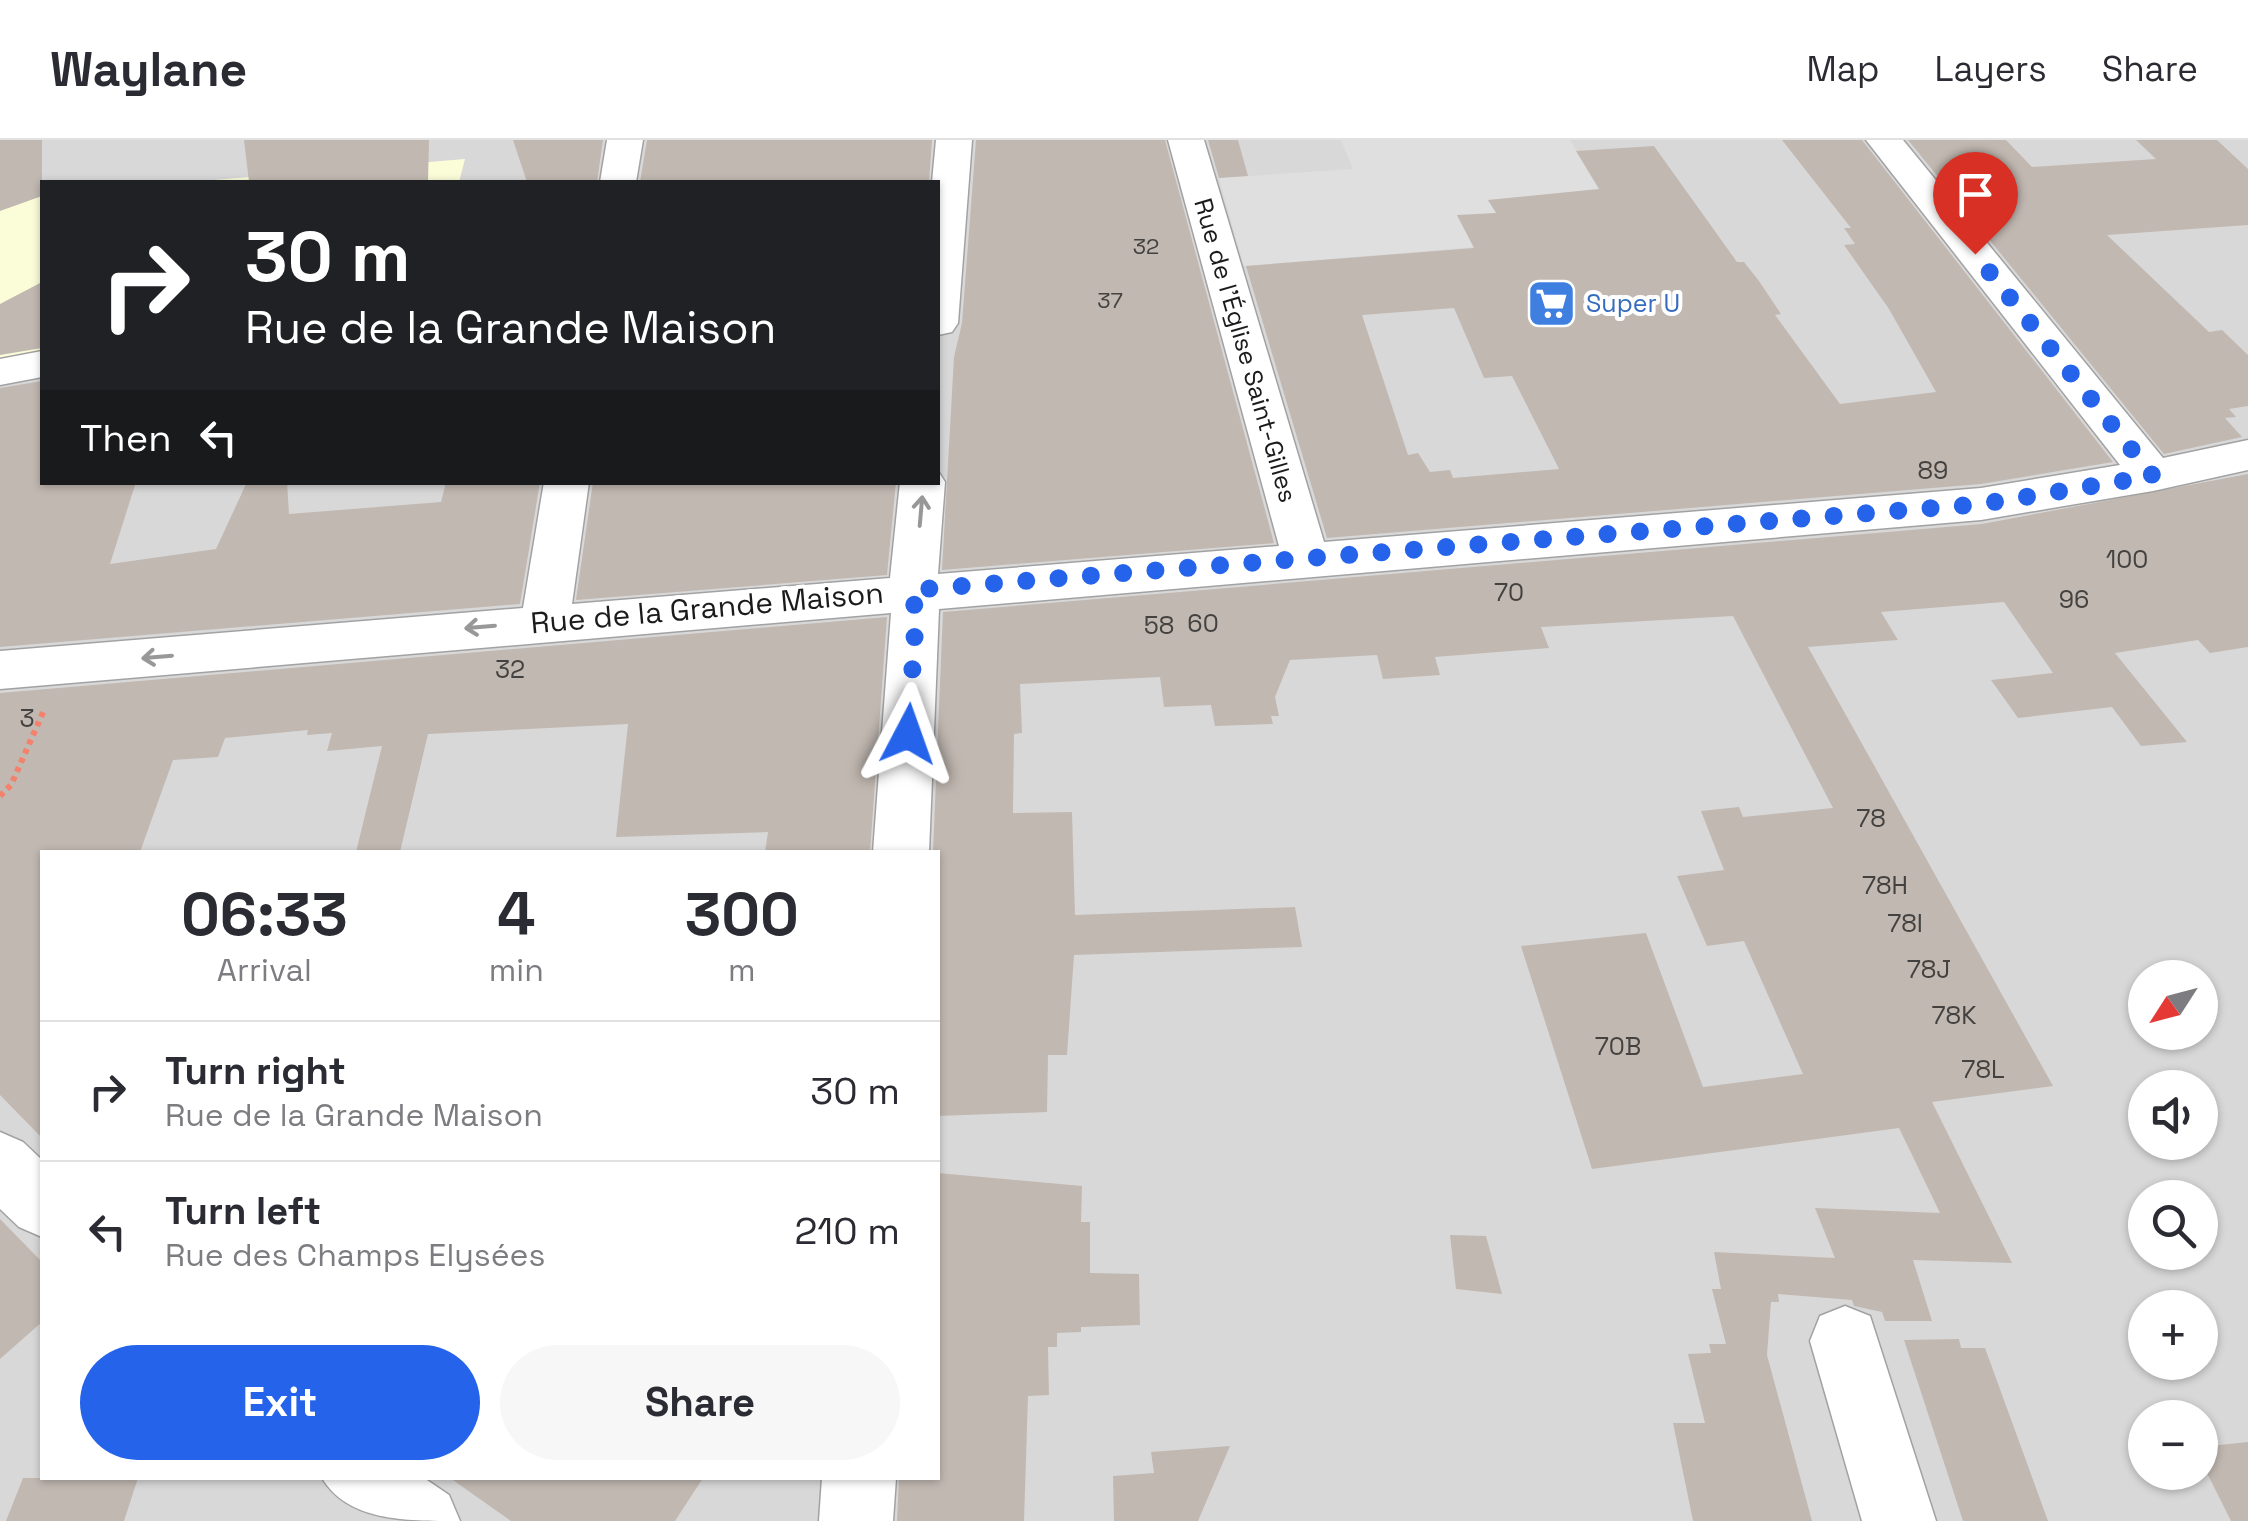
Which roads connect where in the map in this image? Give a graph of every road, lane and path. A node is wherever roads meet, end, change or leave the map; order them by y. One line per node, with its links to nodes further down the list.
1 (625, 140): 5 (street)
2 (954, 140): 6 (street)
3 (1186, 140): 13 (street, Rue de l'Église Saint-Gilles)
4 (1884, 140): 10 (street)
5 (618, 180)
6 (940, 300)
7 (40, 364): 8 (street)
8 (0, 372)
9 (2248, 454): 10 (street, Rue de la Grande Maison)
10 (2153, 476): 13 (street, Rue de la Grande Maison)
11 (567, 485): 15 (street)
12 (923, 485): 14 (street, one-way to 12)
13 (1306, 560): 14 (street, Rue de la Grande Maison)
14 (912, 590): 15 (street, Rue de la Grande Maison); 19 (street)
15 (545, 622): 16 (street, Rue de la Grande Maison, one-way to 16)
16 (63, 666): 17 (street, Rue de la Grande Maison); 18 (path)
17 (0, 670)
18 (0, 796)
19 (900, 850)
20 (0, 1164): 21 (street)
21 (40, 1202)
22 (1845, 1341): 27 (street)
23 (362, 1480): 25 (street)
24 (859, 1480): 26 (street)
25 (423, 1521)
26 (856, 1521)
27 (1899, 1521)

